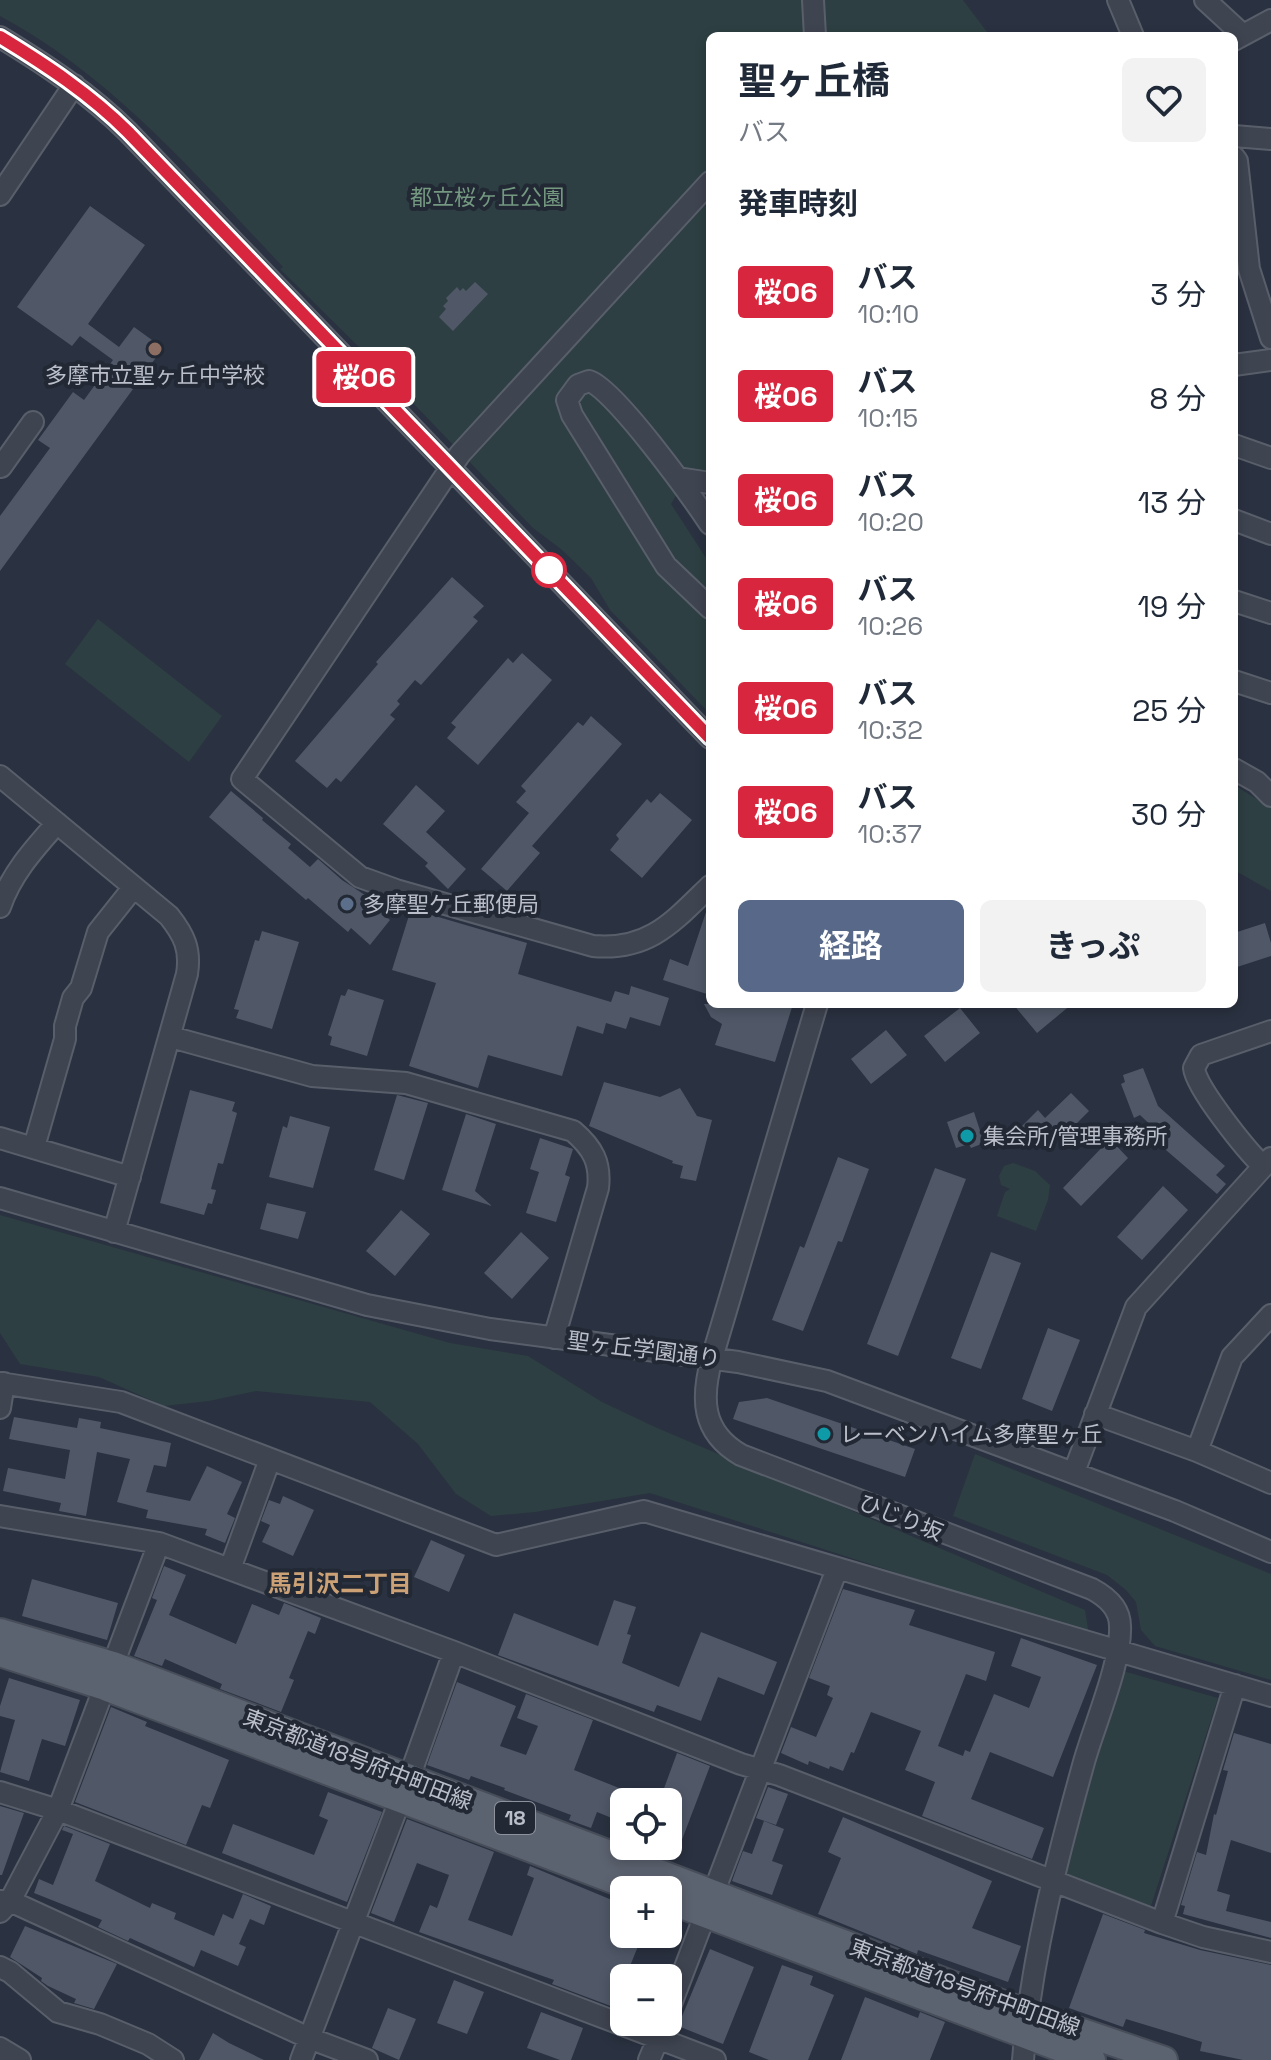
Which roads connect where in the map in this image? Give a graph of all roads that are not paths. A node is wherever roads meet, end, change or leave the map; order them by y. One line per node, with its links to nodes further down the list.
1 (813, 0): 6 (street)
2 (1118, 0): 5 (street)
3 (1205, 0): 7 (street)
4 (1271, 20): 9 (street)
5 (1130, 29)
6 (815, 32)
7 (1234, 32)
8 (0, 37): 10 (street)
9 (1238, 37)
10 (74, 85): 15 (street); 23 (street)
11 (1238, 136): 12 (street)
12 (1271, 139)
13 (1238, 170): 16 (street)
14 (706, 190): 23 (street)
15 (0, 195)
16 (1271, 338)
17 (1271, 360): 18 (street)
18 (1238, 364)
19 (33, 422): 22 (street)
20 (1238, 446): 21 (street)
21 (1271, 458)
22 (0, 468)
23 (451, 468): 34 (street); 40 (street)
24 (678, 478): 25 (street); 26 (street); 30 (street)
25 (706, 482)
26 (706, 518)
27 (1238, 522): 28 (street)
28 (1271, 534)
29 (1238, 602): 31 (street)
30 (706, 604)
31 (1271, 613)
32 (1238, 682): 33 (street)
33 (1271, 693)
34 (706, 734)
35 (1238, 771): 37 (street)
36 (0, 776): 38 (street)
37 (1271, 796)
38 (57, 823): 39 (street); 41 (street)
39 (133, 888): 44 (street); 46 (street)
40 (706, 890)
41 (0, 907)
42 (816, 1008): 53 (street, ひじり坂)
43 (1271, 1031): 47 (street)
44 (171, 1037): 48 (street); 52 (street)
45 (0, 1138): 46 (street)
46 (34, 1147): 48 (street)
47 (1267, 1162): 56 (street)
48 (130, 1177): 50 (street)
49 (0, 1198): 50 (street, 聖ヶ丘学園通り)
50 (114, 1232): 52 (street, 聖ヶ丘学園通り)
51 (1271, 1315): 57 (street)
52 (554, 1338): 53 (street, 聖ヶ丘学園通り)
53 (712, 1358): 59 (street, 聖ヶ丘学園通り); 67 (street, ひじり坂)
54 (2, 1383): 55 (street); 58 (street)
55 (0, 1408)
56 (1095, 1414): 57 (street); 59 (street)
57 (1197, 1451): 60 (street)
58 (270, 1459): 64 (street); 65 (street)
59 (1074, 1472): 63 (street, 聖ヶ丘学園通り)
60 (1271, 1483)
61 (0, 1516): 62 (street)
62 (159, 1543): 64 (street); 70 (street)
63 (1271, 1552)
64 (230, 1569): 68 (street)
65 (837, 1569): 67 (street); 73 (street)
66 (0, 1632): 70 (main road, 東京都道18号府中町田線 / 18)
67 (1118, 1650): 71 (street); 78 (street, ひじり坂)
68 (454, 1652): 73 (street); 74 (street)
69 (0, 1653): 70 (main road, 東京都道18号府中町田線 / 18)
70 (109, 1676): 74 (main road, 東京都道18号府中町田線 / 18); 76 (street)
71 (1235, 1685): 72 (street); 83 (street)
72 (1271, 1696)
73 (759, 1769): 78 (street); 80 (street)
74 (405, 1789): 77 (main road, 東京都道18号府中町田線 / 18); 80 (main road, 東京都道18号府中町田線 / 18); 82 (street)
75 (0, 1792): 76 (street)
76 (58, 1810): 81 (street); 82 (street)
77 (610, 1877)
78 (1053, 1880): 83 (street); 90 (street, ひじり坂)
79 (682, 1901): 80 (main road, 東京都道18号府中町田線 / 18)
80 (709, 1904): 86 (street); 90 (main road, 東京都道18号府中町田線 / 18)
81 (3, 1905): 91 (street)
82 (353, 1922): 87 (street); 91 (street)
83 (1162, 1923): 84 (street)
84 (1271, 1952)
85 (0, 1967): 94 (street)
86 (682, 1975)
87 (610, 2012)
88 (659, 2036): 97 (street)
89 (672, 2036): 98 (street)
90 (1025, 2036): 99 (main road, 東京都道18号府中町田線 / 18); 100 (main road, 東京都道18号府中町田線 / 18)
91 (309, 2038): 95 (street); 96 (street)
92 (0, 2048): 93 (street)
93 (20, 2060)
94 (173, 2060)
95 (301, 2060)
96 (367, 2060)
97 (649, 2060)
98 (715, 2060)
99 (1092, 2060)
100 (1164, 2060)

